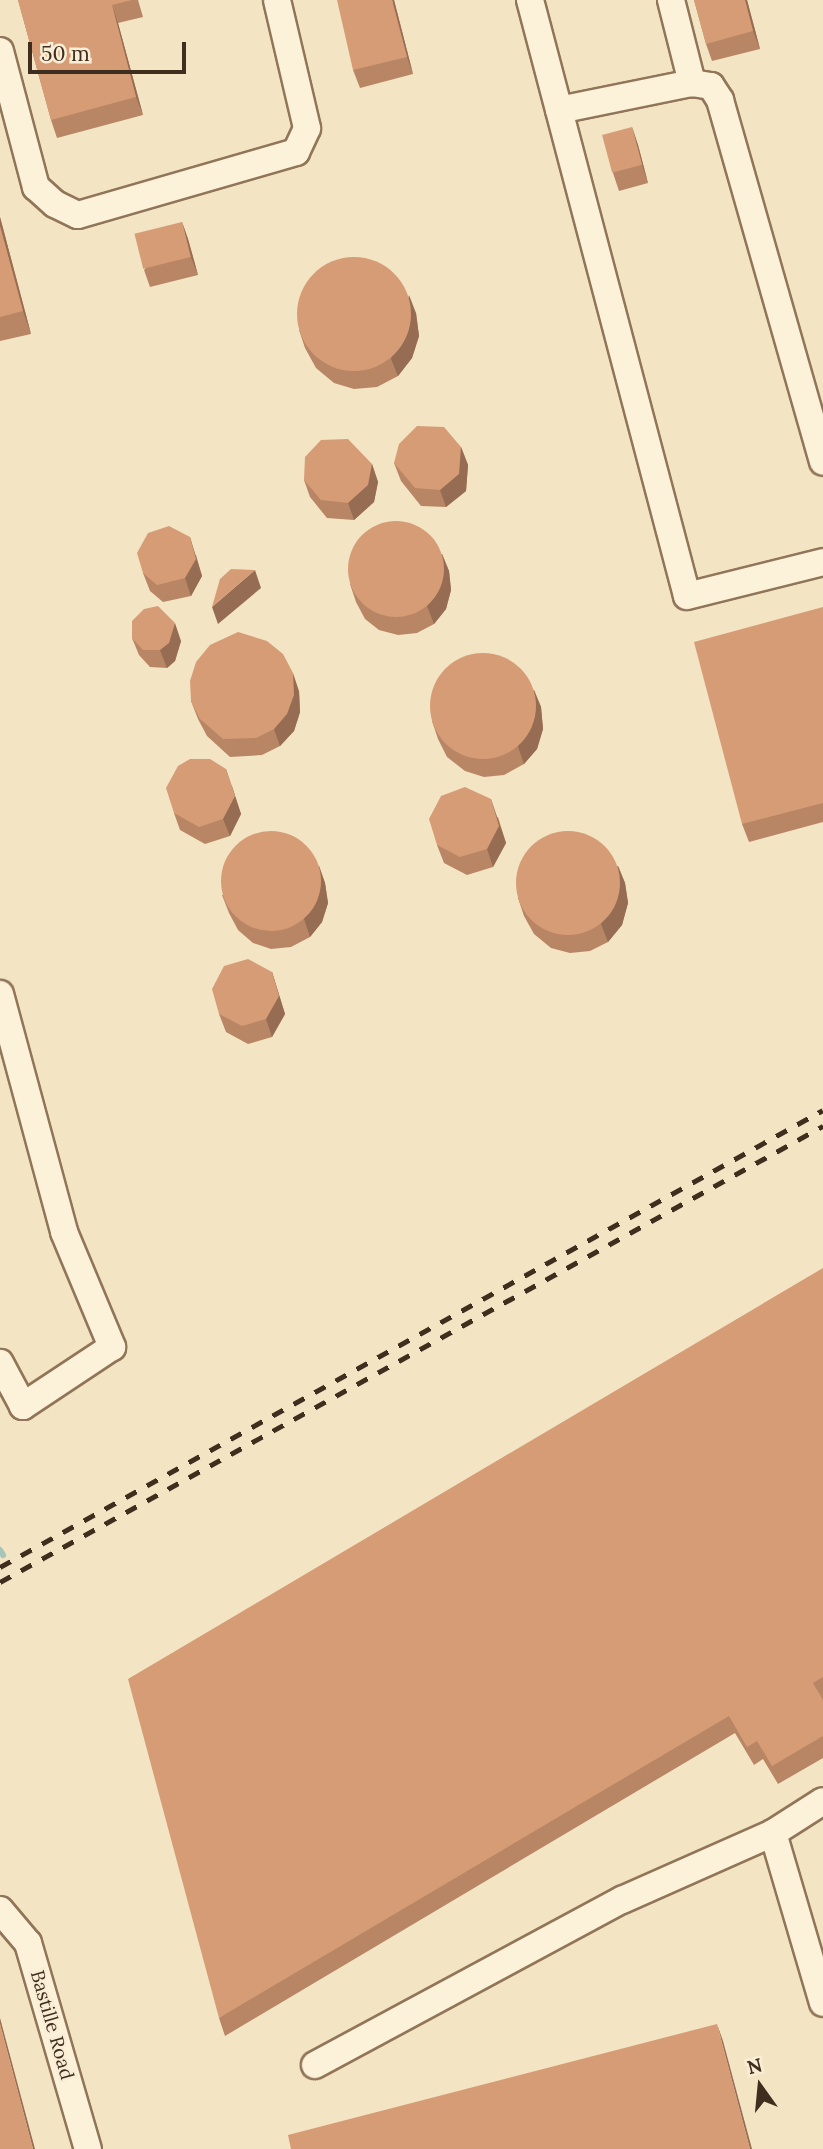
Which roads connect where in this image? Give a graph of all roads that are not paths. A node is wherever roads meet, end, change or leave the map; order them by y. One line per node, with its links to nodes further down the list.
1 (277, 0): 4 (street)
2 (530, 0): 6 (street)
3 (671, 0): 5 (street)
4 (0, 51)
5 (692, 83): 6 (street); 7 (street)
6 (559, 110): 8 (street)
7 (823, 462)
8 (823, 562)
9 (0, 994): 10 (street)
10 (0, 1363)
11 (823, 1801): 12 (street)
12 (773, 1833): 14 (street); 16 (street)
13 (0, 1909): 17 (street, Bastille Road)
14 (813, 1936): 15 (street)
15 (823, 2003)
16 (315, 2065)
17 (88, 2149)

